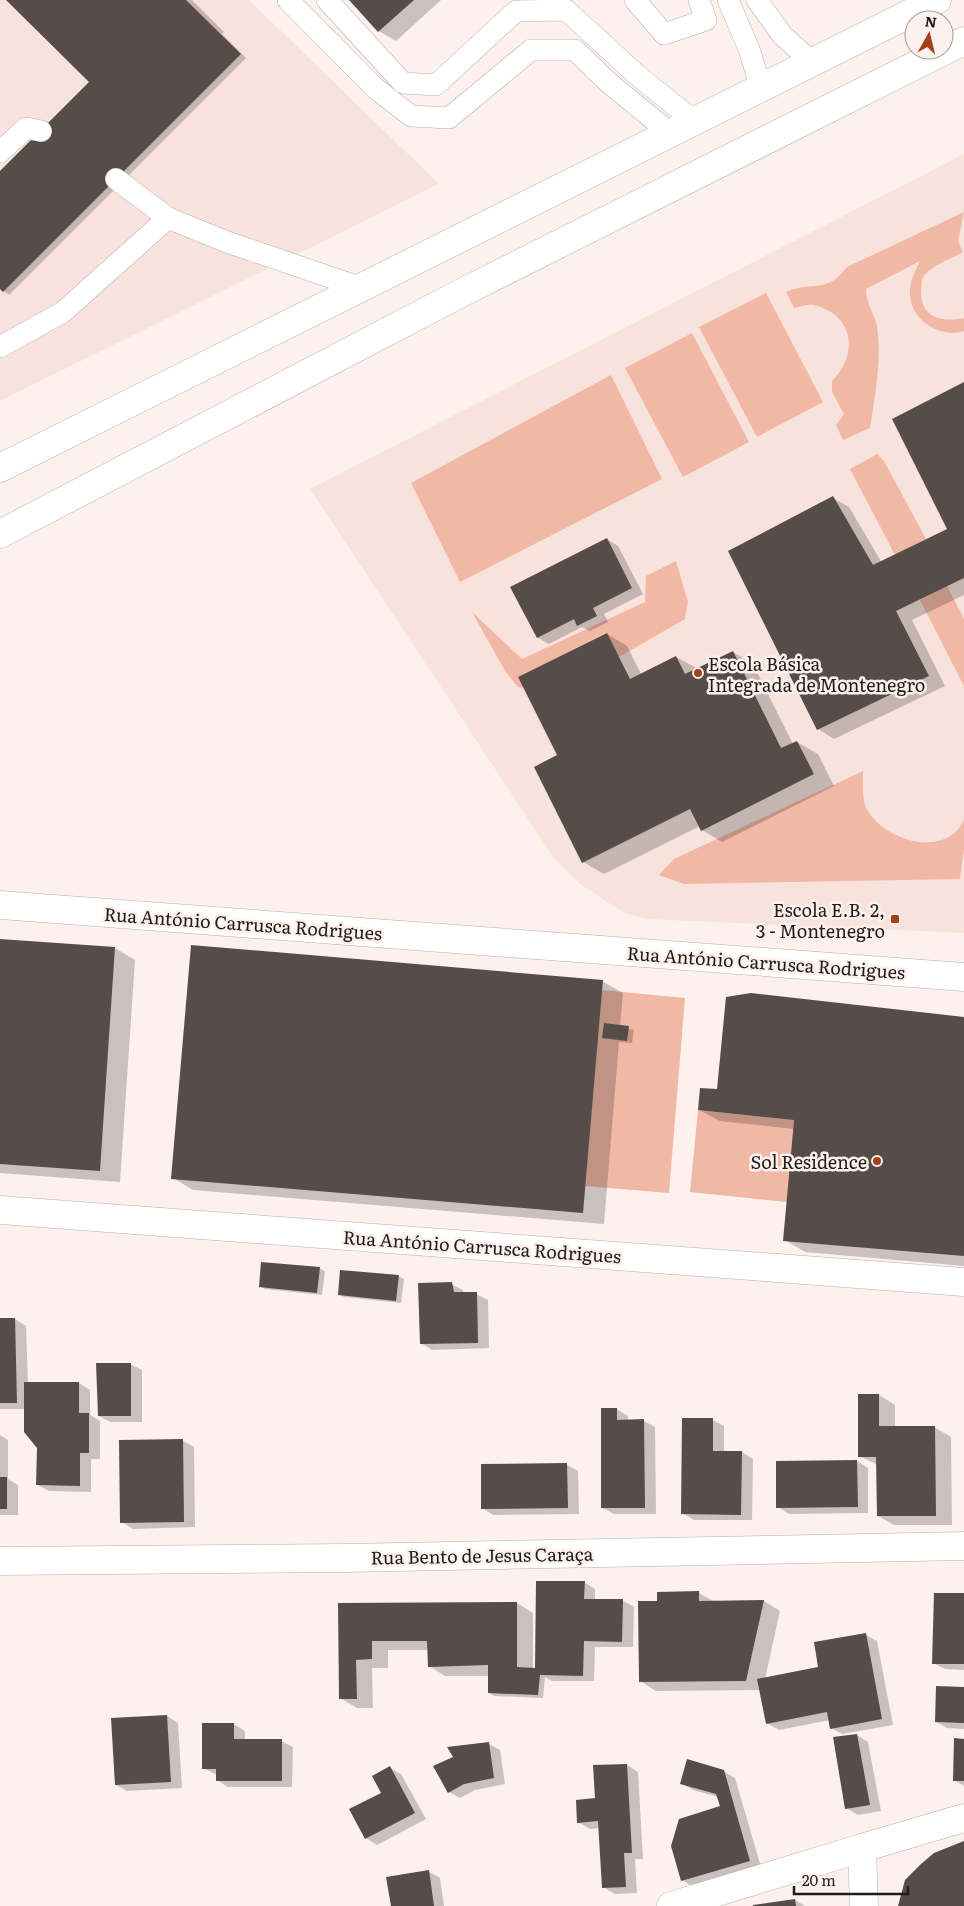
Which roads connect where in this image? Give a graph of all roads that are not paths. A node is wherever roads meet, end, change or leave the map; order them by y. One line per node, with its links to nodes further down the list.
1 (288, 0): 17 (lane)
2 (327, 0): 15 (lane)
3 (635, 0): 4 (lane)
4 (699, 0)
5 (728, 0): 13 (lane)
6 (757, 0): 12 (lane)
7 (914, 0): 10 (street)
8 (937, 0): 10 (street)
9 (964, 41): 14 (street)
10 (840, 48): 12 (street)
11 (964, 50): 14 (street)
12 (813, 63): 13 (street)
13 (761, 88): 15 (street)
14 (871, 88): 24 (street)
15 (694, 121): 17 (street)
16 (41, 131): 18 (lane)
17 (670, 133): 21 (street)
18 (0, 152)
19 (116, 179): 20 (lane)
20 (168, 218): 21 (lane); 22 (lane)
21 (359, 287): 23 (street)
22 (0, 347)
23 (0, 468)
24 (0, 534)
25 (0, 905): 26 (street, Rua António Carrusca Rodrigues)
26 (964, 976)
27 (0, 1210): 28 (street, Rua António Carrusca Rodrigues)
28 (964, 1282)
29 (964, 1546): 30 (street, Rua Bento de Jesus Caraça)
30 (0, 1561)
31 (964, 1818): 32 (street)
32 (862, 1848): 33 (street); 34 (street)
33 (671, 1906)
34 (864, 1906)

